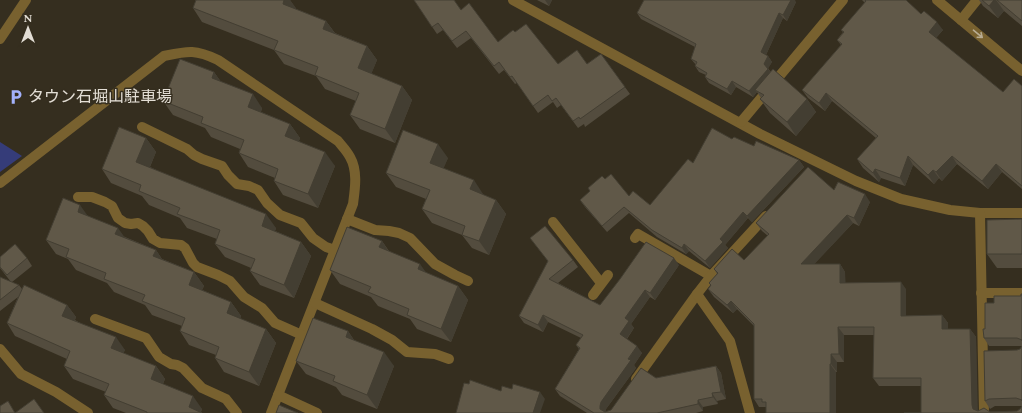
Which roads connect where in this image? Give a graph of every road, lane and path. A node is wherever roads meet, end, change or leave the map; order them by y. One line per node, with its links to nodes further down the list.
1 (26, 0): 7 (street)
2 (513, 0): 9 (street)
3 (843, 0): 9 (street)
4 (937, 0): 6 (street)
5 (978, 0): 6 (street)
6 (961, 20): 8 (street, one-way to 8)
7 (0, 39)
8 (1022, 71)
9 (742, 122): 14 (street)
10 (142, 127): 19 (street)
11 (0, 183): 16 (street)
12 (78, 197): 30 (street)
13 (775, 207): 21 (street)
14 (980, 213): 15 (street); 24 (street)
15 (1022, 213)
16 (347, 219): 19 (street); 22 (street)
17 (553, 222): 23 (street)
18 (635, 238): 21 (street)
19 (335, 250): 28 (street)
20 (608, 275): 23 (street)
21 (711, 276): 26 (street)
22 (468, 281)
23 (601, 283): 27 (street)
24 (982, 293): 25 (street); 40 (street)
25 (1022, 293)
26 (697, 294): 33 (street); 39 (street)
27 (592, 295)
28 (314, 303): 30 (street); 32 (street)
29 (95, 319): 36 (street)
30 (302, 335): 34 (street)
31 (0, 349): 35 (street)
32 (449, 359)
33 (629, 388)
34 (278, 395): 37 (street); 38 (street)
35 (88, 413)
36 (237, 413)
37 (271, 413)
38 (317, 413)
39 (750, 413)
40 (984, 413)

